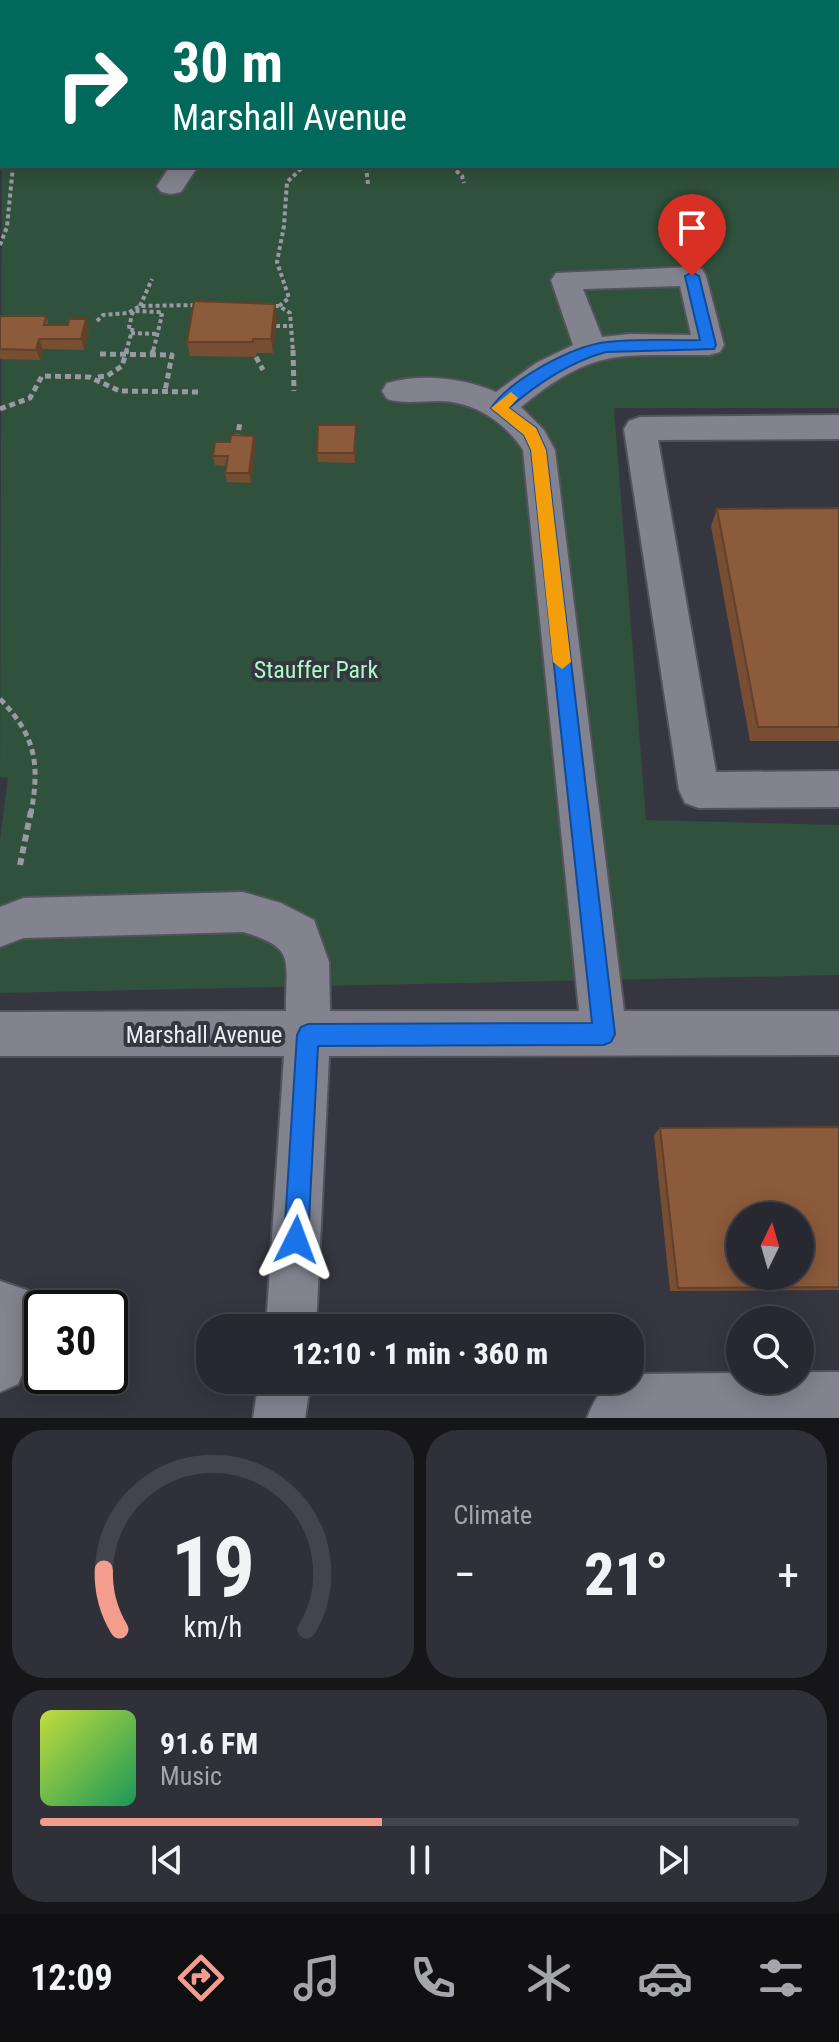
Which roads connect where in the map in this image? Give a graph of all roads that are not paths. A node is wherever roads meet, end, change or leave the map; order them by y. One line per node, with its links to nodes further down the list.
1 (589, 351): 1 (street); 3 (street)
2 (398, 391): 3 (street)
3 (498, 408): 9 (street)
4 (839, 427): 5 (street)
5 (839, 789)
6 (1, 927): 10 (street)
7 (839, 1033): 9 (street, Marshall Avenue)
8 (0, 1034): 10 (street, Marshall Avenue)
9 (604, 1034): 10 (street, Marshall Avenue)
10 (308, 1035): 12 (street)
11 (0, 1306): 13 (street)
12 (292, 1314)
13 (0, 1366)
14 (283, 1394): 16 (street)
15 (839, 1398): 17 (street)
16 (279, 1418)
17 (613, 1418)

